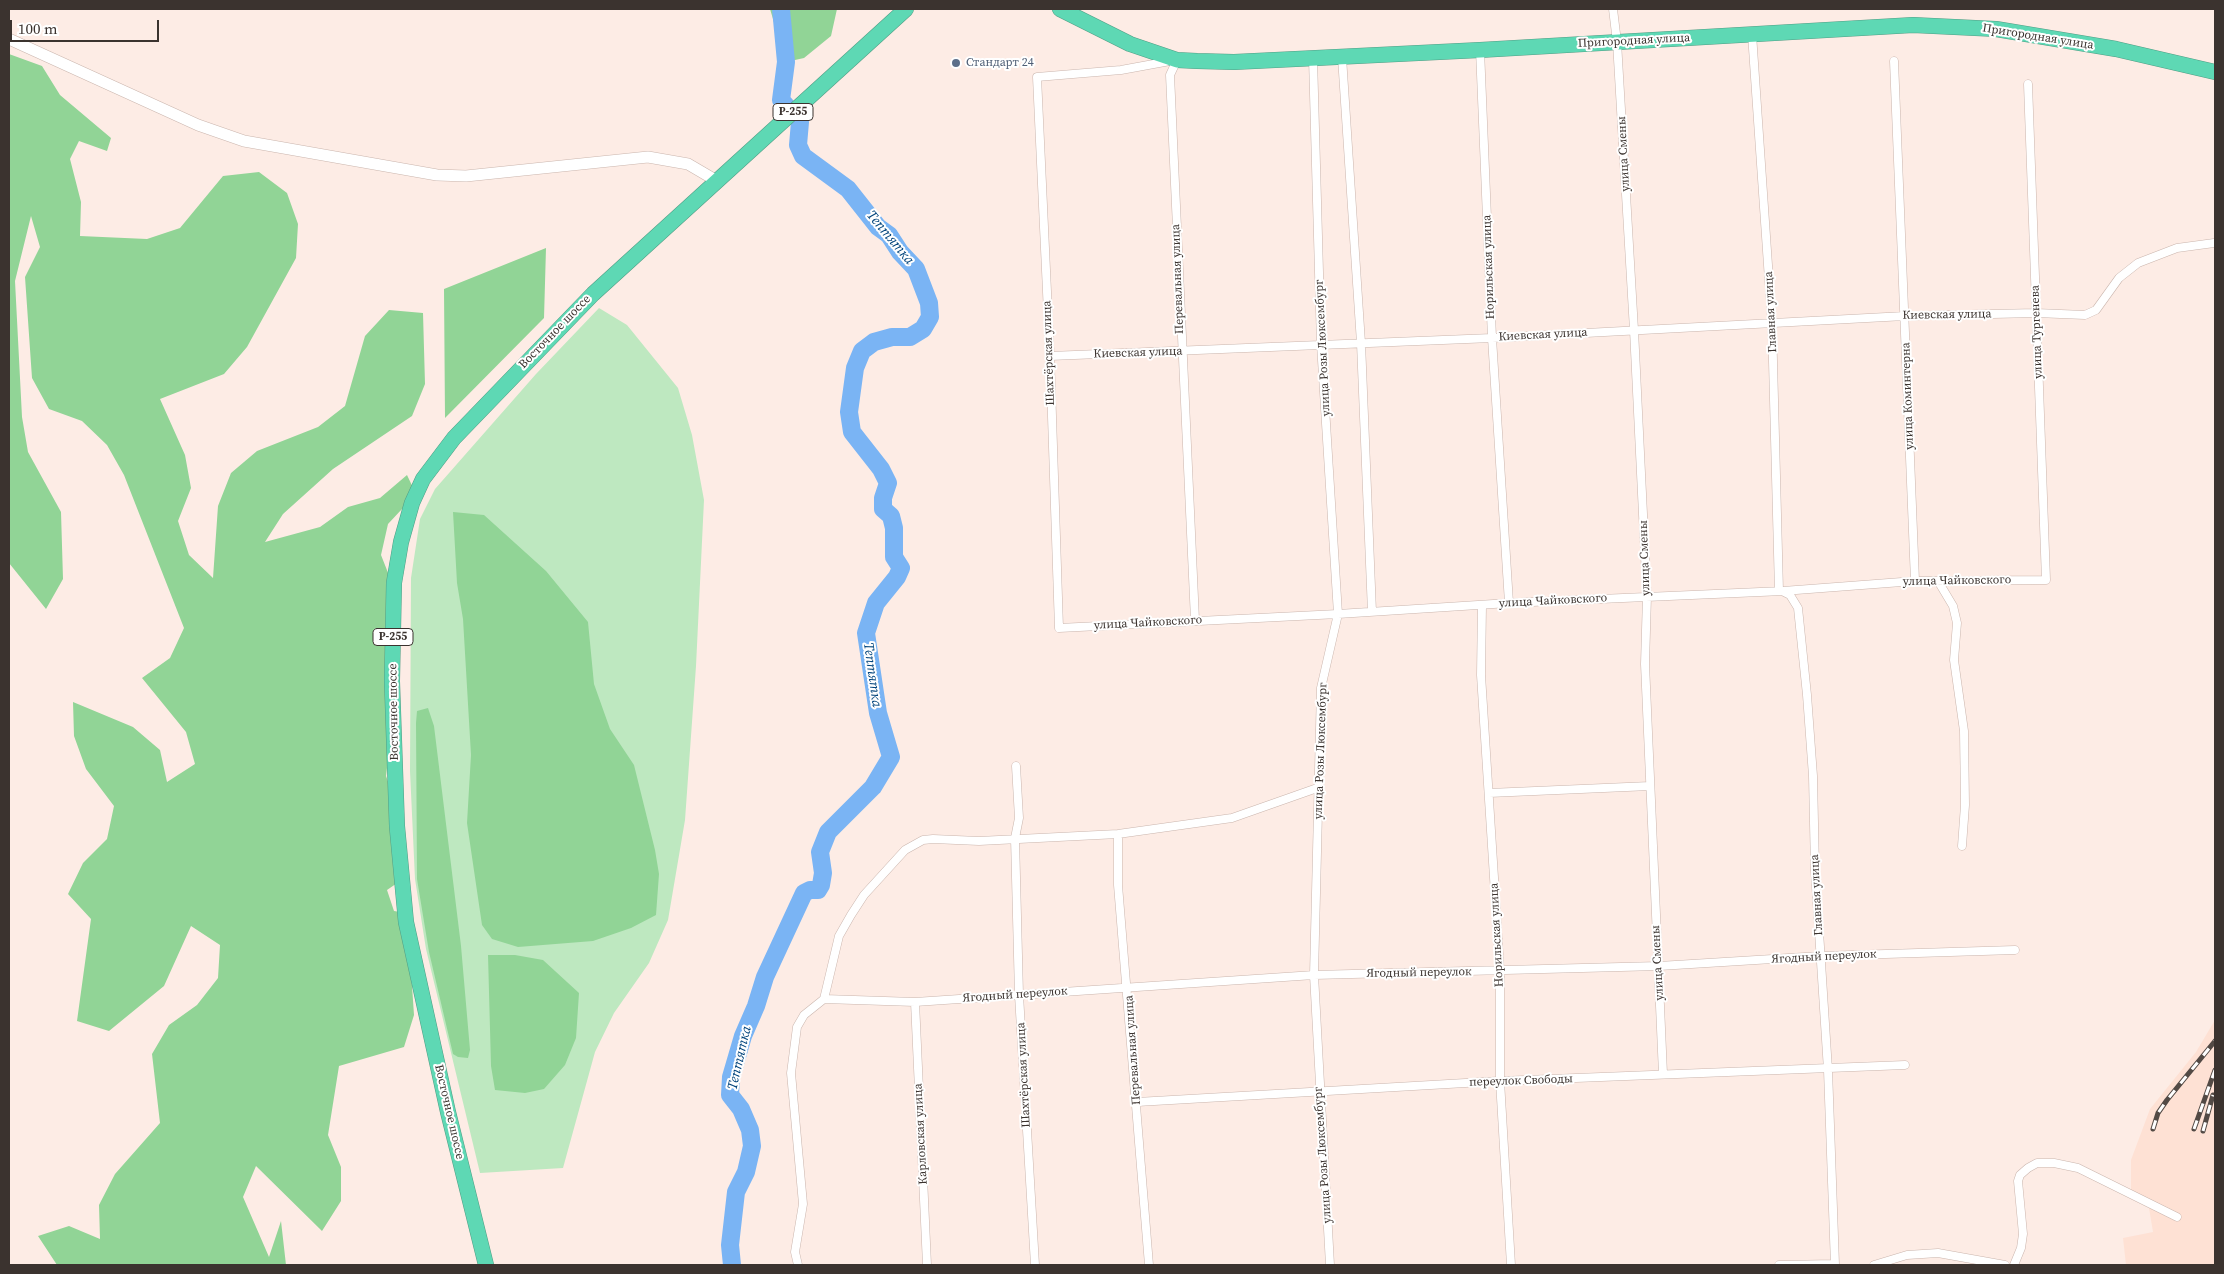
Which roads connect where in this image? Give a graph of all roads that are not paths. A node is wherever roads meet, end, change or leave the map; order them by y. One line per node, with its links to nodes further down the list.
1 (906, 9): 14 (highway, Восточное шоссе / Р-255)
2 (1060, 9): 10 (highway, Пригородная улица)
3 (1613, 9): 6 (street, улица Смены)
4 (1752, 34): 6 (highway, Пригородная улица); 12 (highway, Пригородная улица); 18 (street, Главная улица)
5 (9, 39): 14 (street)
6 (1617, 42): 7 (highway, Пригородная улица); 19 (street, улица Смены)
7 (1480, 50): 8 (highway, Пригородная улица); 20 (street, Норильская улица)
8 (1342, 57): 9 (highway, Пригородная улица); 21 (street)
9 (1314, 58): 10 (highway, Пригородная улица); 22 (street, улица Розы Люксембург)
10 (1177, 60): 23 (street, Перевальная улица); 24 (street, Шахтёрская улица)
11 (1894, 61): 17 (street, улица Коминтерна)
12 (2215, 72)
13 (2028, 84): 16 (street, улица Тургенева)
14 (717, 181): 60 (highway, Восточное шоссе / Р-255)
15 (2214, 243): 16 (street, Киевская улица)
16 (2036, 313): 17 (street, Киевская улица); 25 (street, улица Тургенева)
17 (1905, 316): 18 (street, Киевская улица); 26 (street, улица Коминтерна)
18 (1772, 323): 19 (street, Киевская улица); 28 (street, Главная улица)
19 (1634, 330): 20 (street, Киевская улица); 29 (street, улица Смены)
20 (1492, 338): 21 (street, Киевская улица); 30 (street, Норильская улица)
21 (1361, 343): 22 (street, Киевская улица); 32 (street)
22 (1321, 344): 23 (street, Киевская улица); 33 (street, улица Розы Люксембург)
23 (1181, 351): 24 (street, Киевская улица); 34 (street, Перевальная улица)
24 (1050, 356): 35 (street, Шахтёрская улица)
25 (2046, 580): 27 (street, улица Чайковского)
26 (1915, 581): 27 (street, улица Чайковского); 28 (street, улица Чайковского)
27 (1938, 581): 42 (street)
28 (1781, 591): 29 (street, улица Чайковского); 44 (street, Главная улица)
29 (1647, 596): 30 (street, улица Чайковского); 37 (street, улица Смены)
30 (1509, 603): 31 (street, улица Чайковского)
31 (1482, 605): 32 (street, улица Чайковского); 39 (street, Норильская улица)
32 (1372, 612): 33 (street, улица Чайковского)
33 (1338, 614): 34 (street, улица Чайковского); 38 (street, улица Розы Люксембург)
34 (1195, 620): 35 (street, улица Чайковского)
35 (1059, 628)
36 (1016, 766): 41 (street, Шахтёрская улица)
37 (1650, 786): 39 (street); 45 (street, улица Смены)
38 (1320, 787): 40 (street); 47 (street, улица Розы Люксембург)
39 (1490, 793): 46 (street, Норильская улица)
40 (1118, 834): 41 (street); 48 (street, Перевальная улица)
41 (1015, 838): 49 (street, Шахтёрская улица); 50 (street)
42 (1962, 846)
43 (2015, 950): 44 (street, Ягодный переулок)
44 (1821, 956): 45 (street, Ягодный переулок); 53 (street, Главная улица)
45 (1659, 966): 46 (street, Ягодный переулок); 54 (street, улица Смены)
46 (1500, 971): 47 (street, Ягодный переулок); 55 (street, Норильская улица)
47 (1314, 975): 48 (street, Ягодный переулок); 56 (street, улица Розы Люксембург)
48 (1128, 989): 49 (street, Ягодный переулок); 57 (street, Перевальная улица)
49 (1019, 995): 51 (street, Ягодный переулок); 63 (street, Шахтёрская улица)
50 (824, 999): 51 (street, Ягодный переулок); 61 (street)
51 (915, 1002): 62 (street, Карловская улица)
52 (1905, 1065): 53 (street, переулок Свободы)
53 (1828, 1070): 54 (street, переулок Свободы); 59 (street, Главная улица)
54 (1663, 1074): 55 (street, переулок Свободы)
55 (1500, 1081): 56 (street, переулок Свободы); 66 (street, Норильская улица)
56 (1319, 1093): 57 (street, переулок Свободы); 65 (street, улица Розы Люксембург)
57 (1137, 1102): 64 (street, Перевальная улица)
58 (2177, 1217): 70 (street)
59 (1835, 1264): 67 (street)
60 (486, 1265)
61 (798, 1265)
62 (927, 1265)
63 (1035, 1265)
64 (1149, 1265)
65 (1330, 1265)
66 (1511, 1265)
67 (1779, 1265)
68 (1874, 1265): 69 (street)
69 (2005, 1265)
70 (2014, 1265)

